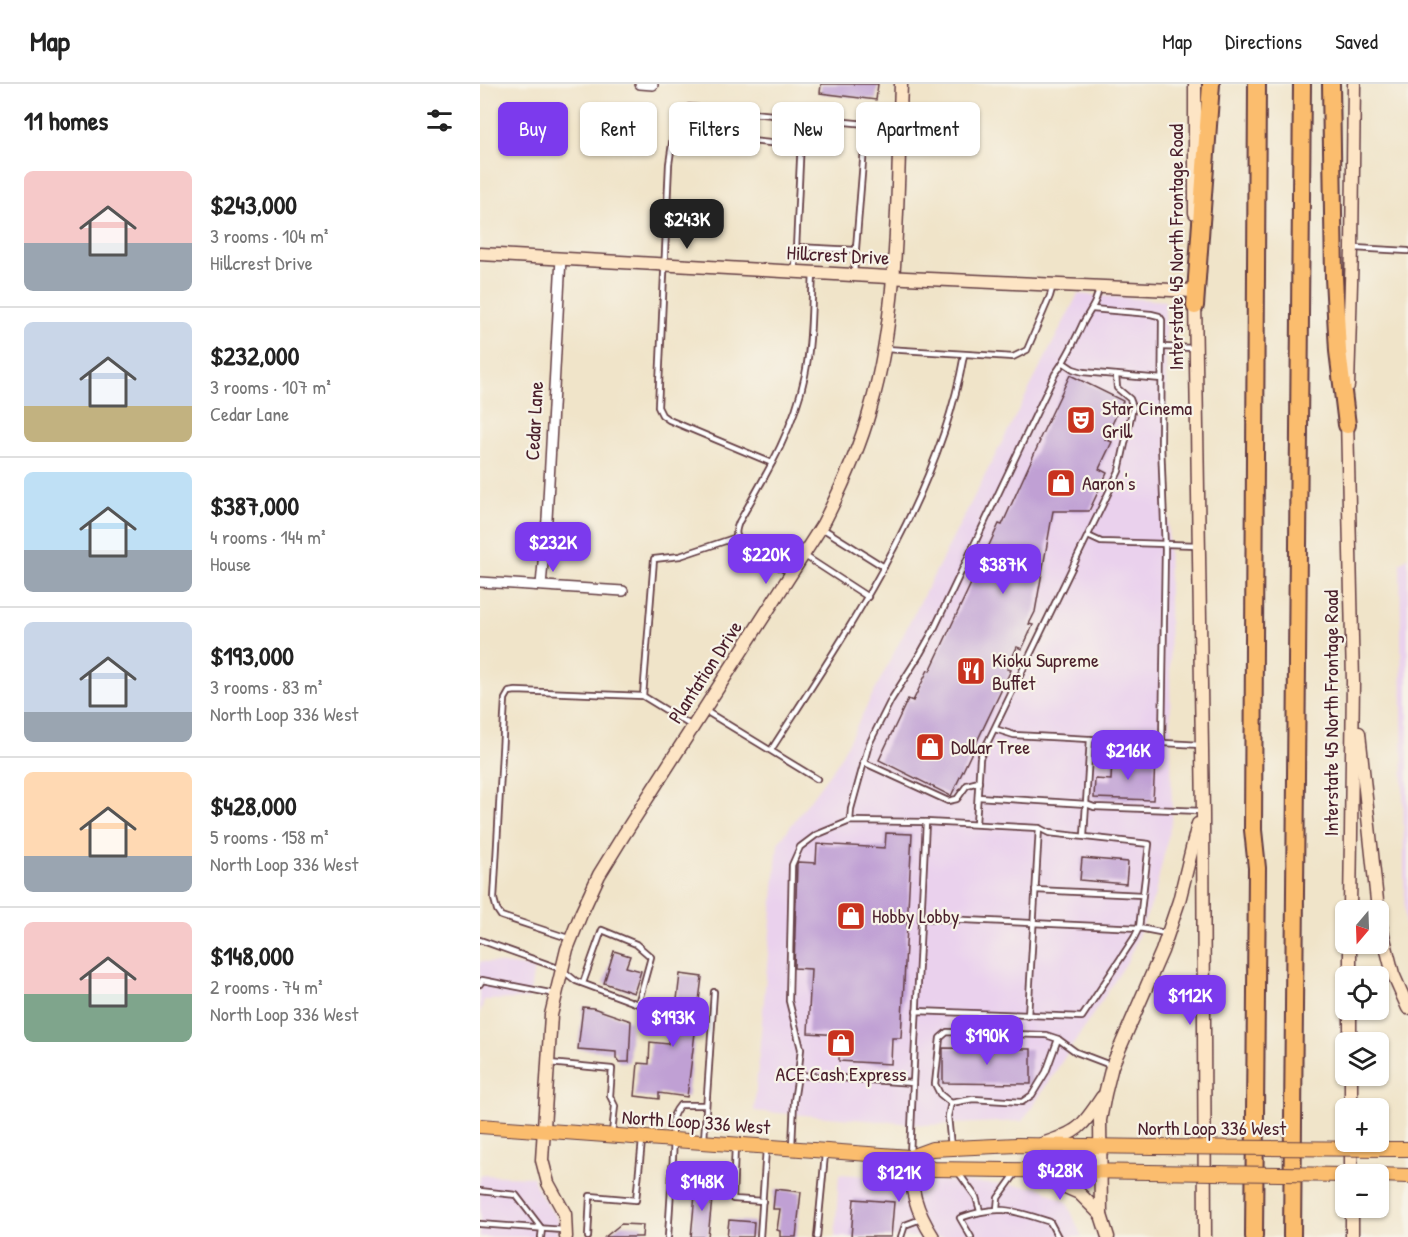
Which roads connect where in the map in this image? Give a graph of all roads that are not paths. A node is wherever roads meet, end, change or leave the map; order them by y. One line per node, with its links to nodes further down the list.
1 (640, 84): 9 (street)
2 (901, 84): 10 (main road, Plantation Drive)
3 (1196, 84): 28 (main road, Interstate 45 North Frontage Road)
4 (1211, 84): 28 (highway)
5 (1257, 84): 140 (highway)
6 (1302, 84): 141 (highway)
7 (1331, 84): 37 (highway)
8 (1354, 84): 16 (main road, Interstate 45 North Frontage Road)
9 (652, 85)
10 (900, 102)
11 (670, 156): 21 (lane)
12 (801, 156): 15 (lane)
13 (863, 156): 17 (lane)
14 (898, 156): 25 (main road, Plantation Drive)
15 (796, 247): 17 (lane); 22 (lane)
16 (1352, 248): 18 (lane); 37 (main road, Interstate 45 North Frontage Road)
17 (855, 250): 24 (lane)
18 (1408, 251)
19 (480, 254): 20 (main road, Hillcrest Drive)
20 (561, 258): 21 (main road, Hillcrest Drive); 48 (street, Cedar Lane)
21 (664, 264): 22 (main road, Hillcrest Drive); 38 (lane)
22 (795, 272): 23 (main road, Hillcrest Drive)
23 (813, 273): 24 (main road, Hillcrest Drive); 38 (lane)
24 (854, 275): 25 (main road, Hillcrest Drive)
25 (893, 278): 26 (main road, Hillcrest Drive); 32 (main road, Plantation Drive)
26 (1053, 285): 27 (main road, Hillcrest Drive); 33 (lane)
27 (1099, 287): 28 (main road, Hillcrest Drive); 29 (lane)
28 (1195, 299): 31 (main road, Interstate 45 North Frontage Road)
29 (1092, 309): 30 (lane); 34 (lane)
30 (1162, 347): 31 (lane); 36 (lane)
31 (1195, 348): 43 (main road, Interstate 45 North Frontage Road)
32 (884, 349): 33 (lane); 39 (main road, Plantation Drive)
33 (964, 355): 45 (lane)
34 (1064, 363): 35 (lane); 60 (lane)
35 (1116, 375): 36 (lane); 40 (lane)
36 (1162, 379): 42 (lane)
37 (1347, 425): 51 (main road, Interstate 45 North Frontage Road)
38 (772, 463): 41 (lane)
39 (821, 527): 44 (main road, Plantation Drive); 45 (lane)
40 (1088, 536): 42 (lane); 55 (lane)
41 (737, 537): 46 (lane); 52 (lane)
42 (1164, 545): 43 (lane); 57 (lane)
43 (1198, 545): 58 (main road, Interstate 45 North Frontage Road)
44 (803, 555): 46 (main road, Plantation Drive); 50 (lane)
45 (884, 567): 50 (lane)
46 (791, 573): 53 (main road, Plantation Drive)
47 (480, 582): 48 (street)
48 (542, 585): 49 (street)
49 (623, 591)
50 (868, 597): 59 (lane)
51 (1353, 682): 73 (main road, Interstate 45 North Frontage Road); 74 (main road)
52 (643, 696): 54 (lane); 79 (lane)
53 (704, 710): 54 (main road, Plantation Drive); 59 (lane)
54 (693, 727): 79 (main road, Plantation Drive)
55 (995, 729): 56 (lane); 62 (lane)
56 (1090, 739): 57 (lane); 64 (lane)
57 (1162, 742): 58 (lane)
58 (1202, 745): 65 (main road, Interstate 45 North Frontage Road)
59 (771, 750): 61 (lane)
60 (863, 762): 62 (lane); 66 (lane)
61 (817, 779)
62 (979, 782): 63 (lane)
63 (978, 797): 64 (lane); 68 (lane)
64 (1086, 804): 65 (lane); 70 (lane)
65 (1203, 813): 78 (main road); 139 (main road, Interstate 45 North Frontage Road)
66 (850, 821): 67 (lane); 93 (lane)
67 (926, 822): 68 (lane); 75 (lane)
68 (976, 824): 69 (lane)
69 (1040, 828): 70 (lane); 71 (lane)
70 (1084, 836): 72 (lane)
71 (1035, 890): 72 (lane); 76 (lane)
72 (1143, 895): 77 (lane)
73 (1350, 900)
74 (1377, 900)
75 (921, 918): 76 (lane); 88 (lane)
76 (1032, 922): 77 (lane); 89 (lane)
77 (1139, 928): 78 (lane); 89 (lane)
78 (1168, 934): 92 (main road)
79 (571, 939): 82 (main road, Plantation Drive)
80 (480, 940): 82 (lane)
81 (1388, 954): 87 (main road)
82 (561, 969): 83 (lane); 86 (main road, Plantation Drive)
83 (583, 983): 83 (lane)
84 (480, 984): 86 (lane)
85 (714, 992): 97 (lane)
86 (555, 994): 91 (main road, Plantation Drive)
87 (1408, 1008)
88 (916, 1011): 89 (lane); 94 (lane)
89 (1028, 1016)
90 (1058, 1039): 92 (lane); 96 (lane); 96 (lane)
91 (547, 1063): 99 (main road, Plantation Drive); 100 (lane)
92 (1112, 1065): 95 (main road)
93 (798, 1075): 94 (lane); 108 (lane)
94 (912, 1083): 112 (lane)
95 (1104, 1094): 105 (main road); 107 (main road)
96 (951, 1103): 109 (lane)
97 (706, 1105): 102 (lane); 103 (lane)
98 (480, 1126): 99 (main road, North Loop 336 West)
99 (545, 1131): 100 (main road, North Loop 336 West); 128 (main road, Plantation Drive)
100 (611, 1136): 101 (main road, North Loop 336 West)
101 (643, 1138): 102 (main road, North Loop 336 West); 130 (lane)
102 (674, 1140): 103 (main road, North Loop 336 West); 131 (lane)
103 (703, 1142): 104 (main road, North Loop 336 West)
104 (735, 1144): 106 (main road, North Loop 336 West); 120 (lane)
105 (1036, 1146): 107 (main road, North Loop 336 West); 109 (main road, North Loop 336 West)
106 (766, 1147): 108 (main road, North Loop 336 West); 120 (lane)
107 (1101, 1147): 110 (main road, North Loop 336 West, bridge); 115 (main road)
108 (792, 1148): 111 (main road, North Loop 336 West)
109 (951, 1149): 112 (main road, North Loop 336 West)
110 (1408, 1149)
111 (825, 1151): 112 (main road, North Loop 336 West); 133 (lane)
112 (910, 1157): 113 (main road, North Loop 336 West); 125 (main road)
113 (957, 1169): 114 (main road, North Loop 336 West); 122 (lane)
114 (1023, 1171): 115 (main road, North Loop 336 West); 121 (lane); 123 (main road)
115 (1101, 1171): 116 (main road, North Loop 336 West, bridge); 123 (main road)
116 (1335, 1175)
117 (1389, 1175): 118 (main road)
118 (1408, 1176)
119 (480, 1191): 127 (lane)
120 (763, 1201): 132 (lane)
121 (997, 1209): 122 (lane); 137 (lane)
122 (980, 1211): 136 (lane)
123 (1101, 1215): 138 (main road)
124 (1352, 1218): 142 (main road)
125 (921, 1219): 134 (lane); 135 (main road)
126 (480, 1224): 127 (lane)
127 (542, 1228): 128 (lane); 129 (lane)
128 (566, 1234)
129 (541, 1237)
130 (588, 1237)
131 (668, 1237)
132 (760, 1237)
133 (817, 1237)
134 (901, 1237)
135 (933, 1237)
136 (971, 1237)
137 (1058, 1237)
138 (1108, 1237)
139 (1205, 1237)
140 (1254, 1237)
141 (1292, 1237)
142 (1352, 1237)

